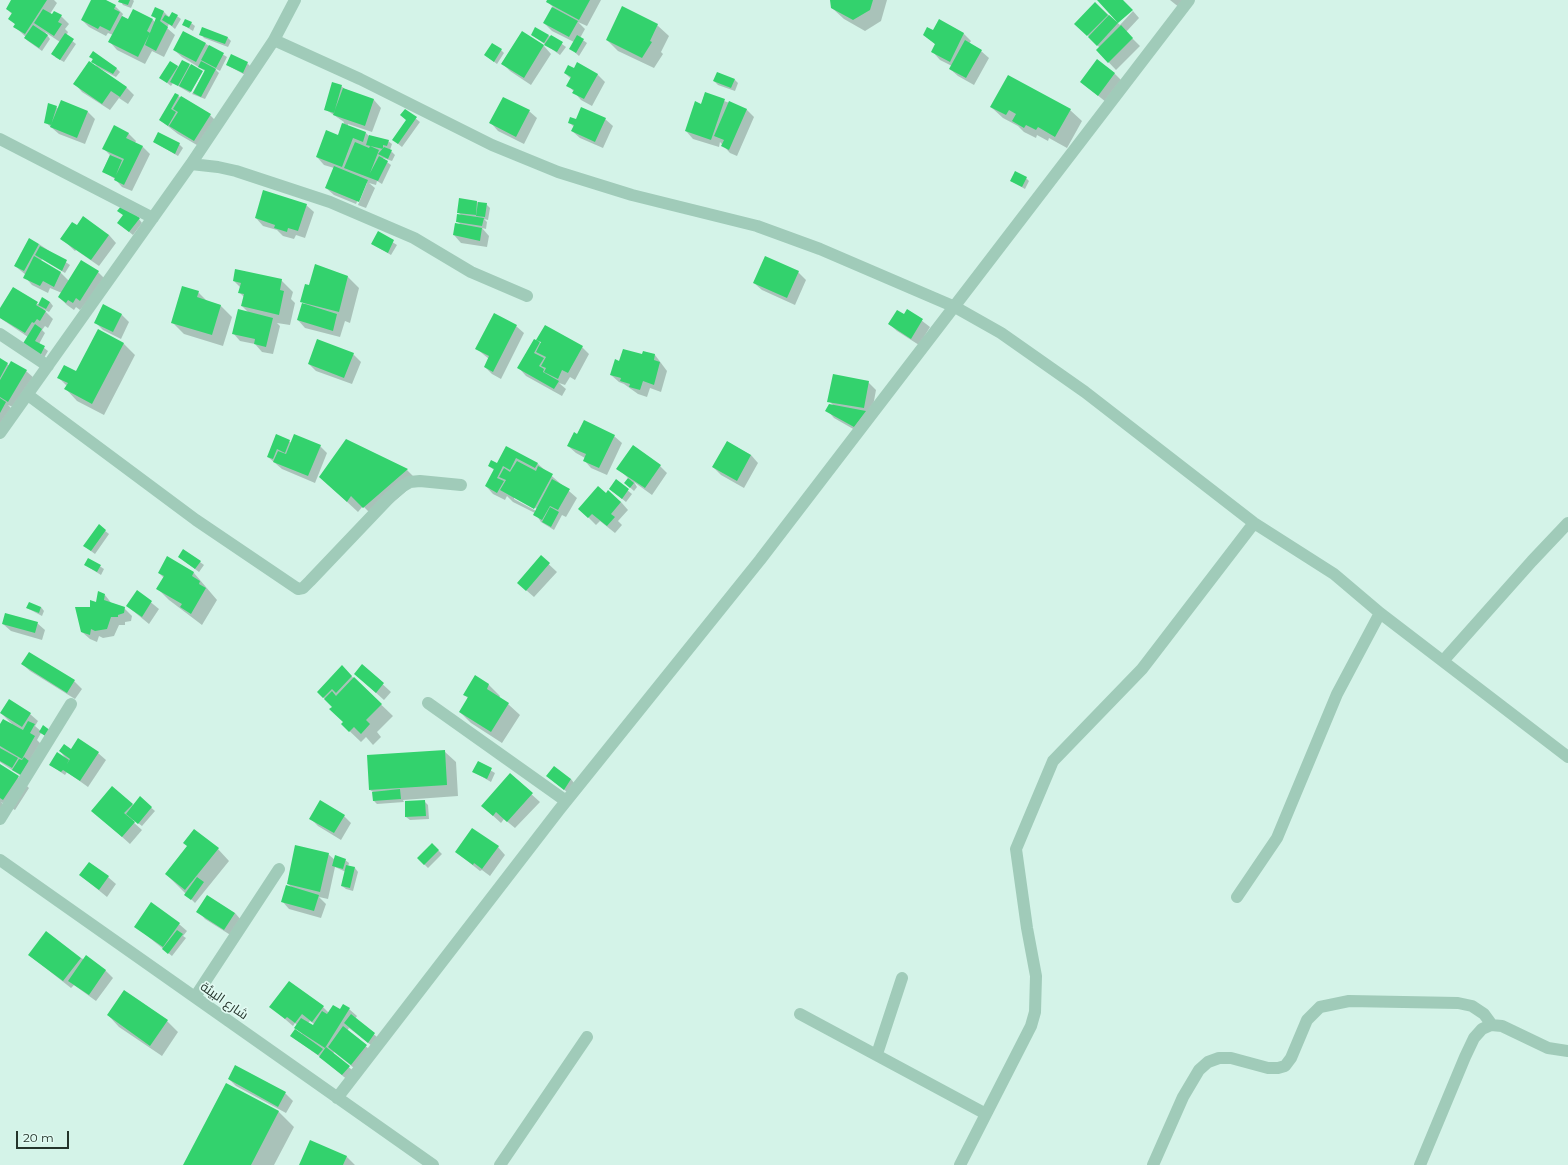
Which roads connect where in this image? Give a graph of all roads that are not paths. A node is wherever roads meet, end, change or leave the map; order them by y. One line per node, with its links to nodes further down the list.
1 (295, 0): 3 (street)
2 (1189, 0): 8 (street)
3 (274, 40): 5 (street); 8 (street)
4 (0, 139): 6 (street)
5 (191, 164): 6 (street); 7 (street)
6 (153, 218): 10 (street)
7 (528, 296)
8 (955, 307): 14 (street); 21 (street)
9 (0, 334): 10 (street)
10 (48, 366): 11 (street)
11 (28, 395): 12 (street); 13 (street)
12 (0, 433)
13 (461, 485)
14 (1254, 523): 16 (street); 34 (street)
15 (1568, 523): 17 (street)
16 (1380, 613): 17 (street); 25 (street)
17 (1442, 661): 20 (street)
18 (428, 703): 21 (street)
19 (71, 704): 22 (street)
20 (1568, 757)
21 (566, 801): 33 (street)
22 (0, 819)
23 (0, 860): 27 (street, شارع البيئة)
24 (279, 869): 27 (street)
25 (1237, 897)
26 (902, 978): 32 (street)
27 (195, 997): 33 (street, شارع البيئة)
28 (800, 1014): 32 (street)
29 (1492, 1025): 31 (street); 38 (street); 39 (street)
30 (587, 1037): 36 (street)
31 (1568, 1051)
32 (877, 1054): 34 (street)
33 (337, 1098): 35 (street, شارع البيئة)
34 (986, 1114): 37 (street)
35 (433, 1165)
36 (500, 1165)
37 (960, 1165)
38 (1153, 1165)
39 (1420, 1165)

